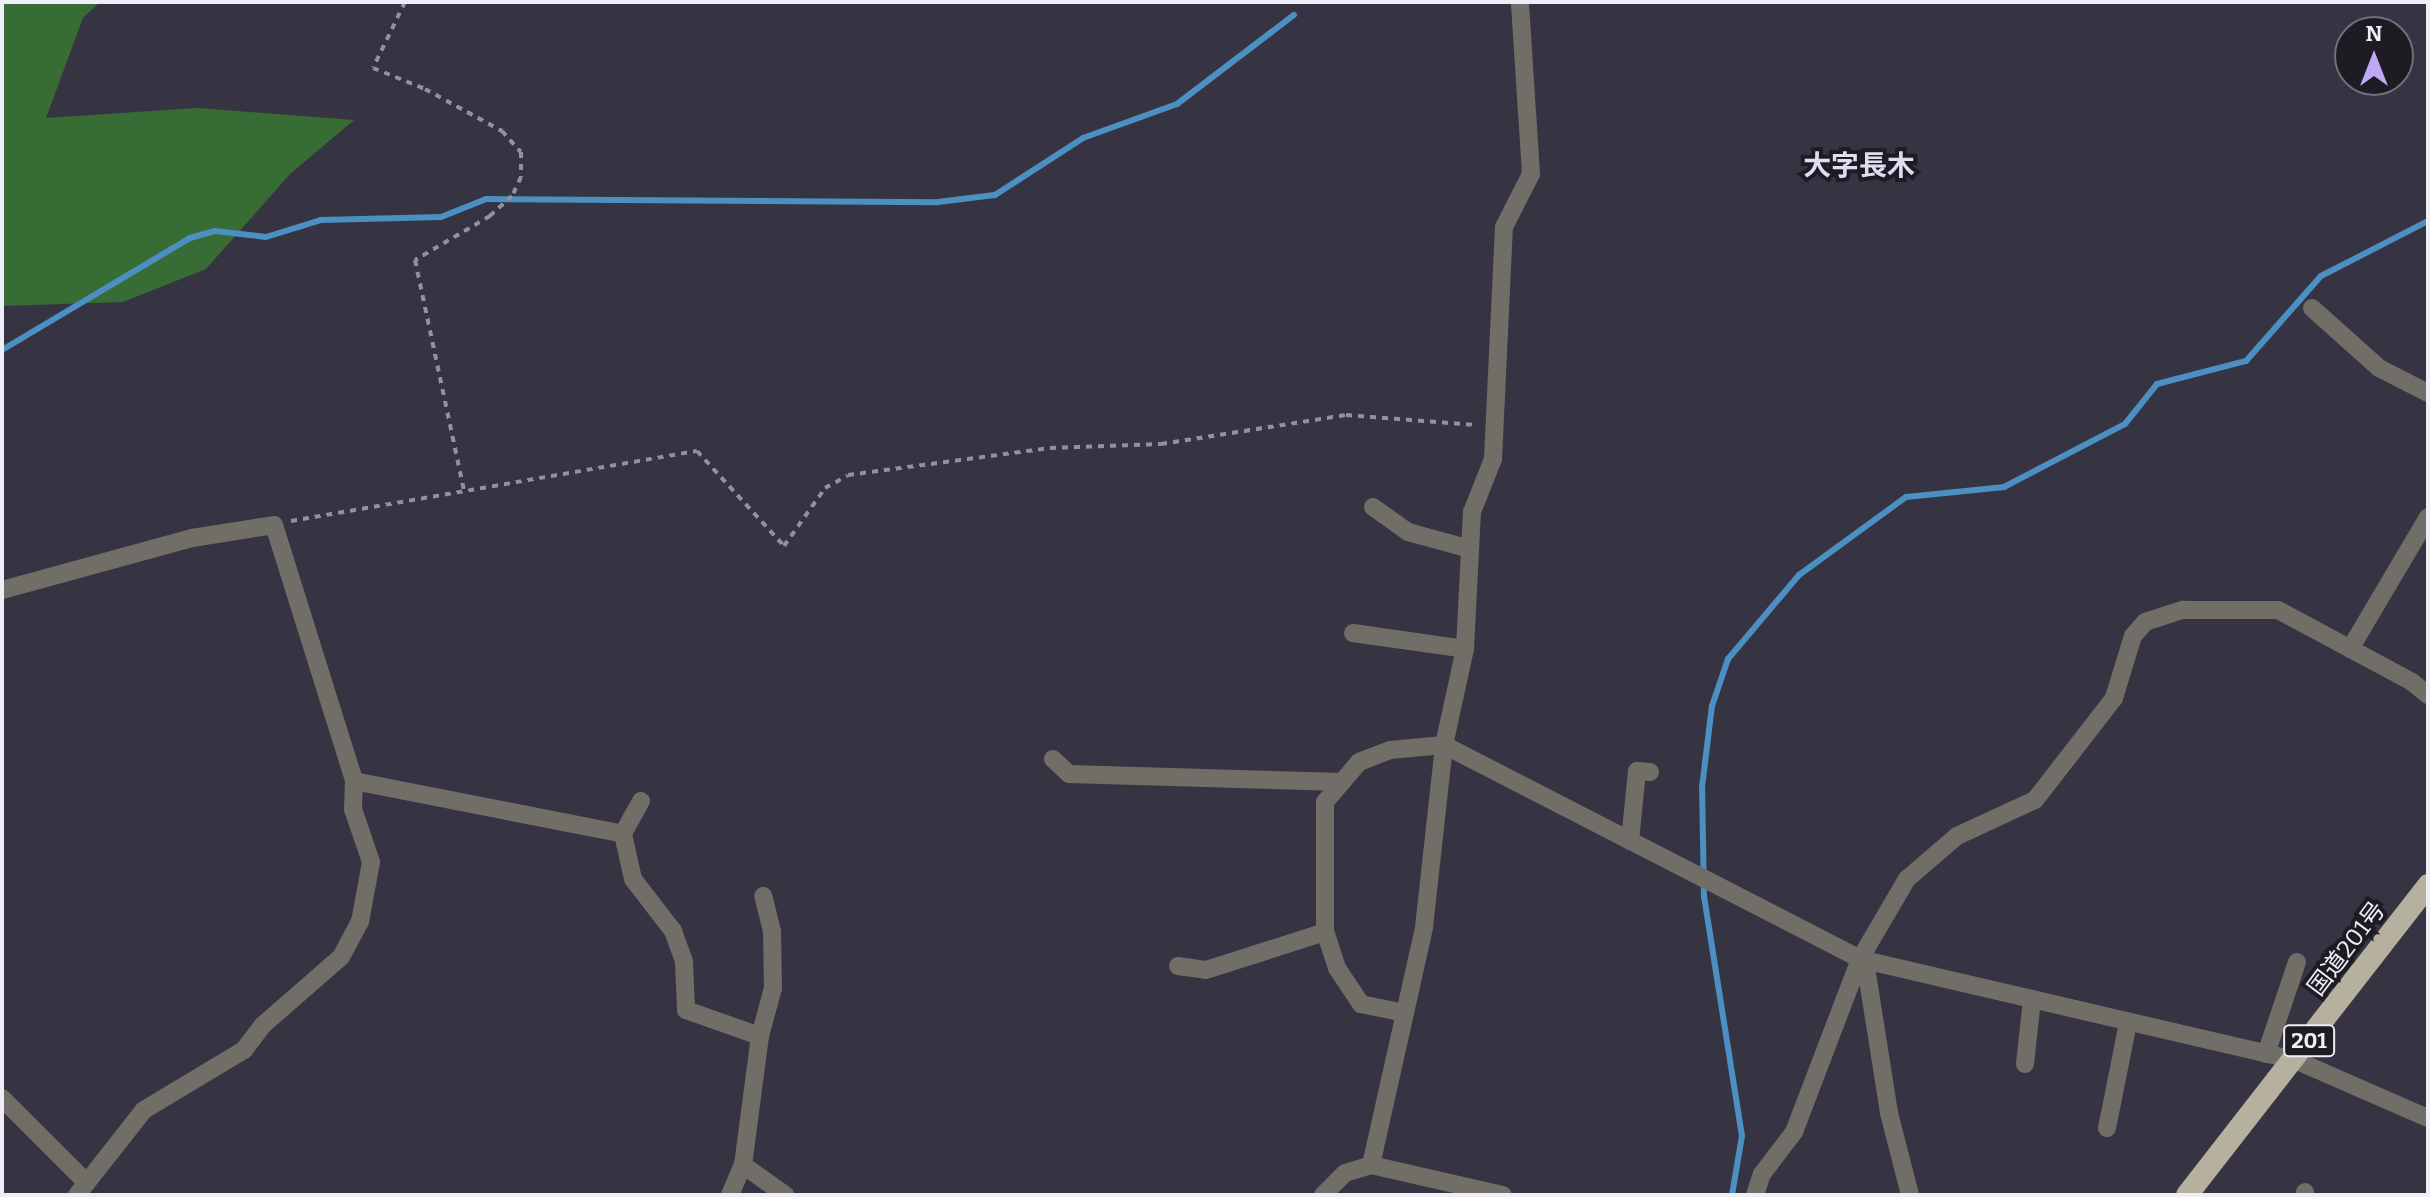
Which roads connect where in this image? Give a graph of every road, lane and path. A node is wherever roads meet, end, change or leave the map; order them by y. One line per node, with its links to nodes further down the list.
1 (405, 2): 6 (path)
2 (1520, 2): 5 (street)
3 (2312, 308): 4 (street)
4 (2428, 393)
5 (1490, 427): 6 (path); 10 (street)
6 (464, 490): 9 (path)
7 (1373, 507): 10 (street)
8 (2428, 517): 14 (street)
9 (274, 525): 11 (street); 19 (street)
10 (1470, 549): 13 (street)
11 (2, 590)
12 (1353, 633): 13 (street)
13 (1465, 649): 16 (street)
14 (2350, 649): 15 (street); 27 (street)
15 (2428, 695)
16 (1444, 745): 20 (street); 23 (street); 31 (street)
17 (1053, 759): 20 (street)
18 (1650, 772): 23 (street)
19 (354, 781): 22 (street); 42 (street)
20 (1342, 782): 26 (street)
21 (641, 801): 22 (street)
22 (623, 834): 33 (street)
23 (1630, 841): 27 (street)
24 (2428, 885): 35 (highway, 国道201号 / 201)
25 (763, 896): 33 (street)
26 (1325, 932): 29 (street); 31 (street)
27 (1863, 960): 30 (street); 47 (street); 48 (street)
28 (2297, 962): 34 (street)
29 (1178, 966)
30 (2032, 1000): 32 (street); 36 (street)
31 (1405, 1013): 41 (street)
32 (2128, 1023): 34 (street); 39 (street)
33 (760, 1036): 40 (street)
34 (2266, 1054): 35 (street)
35 (2295, 1060): 38 (street); 49 (highway, 国道201号 / 201)
36 (2025, 1064)
37 (2, 1098): 42 (street)
38 (2428, 1118)
39 (2107, 1128)
40 (743, 1165): 43 (street); 44 (street)
41 (1371, 1165): 45 (street); 46 (street)
42 (82, 1189)
43 (730, 1195)
44 (785, 1195)
45 (1323, 1195)
46 (1503, 1195)
47 (1755, 1195)
48 (1910, 1195)
49 (2187, 1195)

